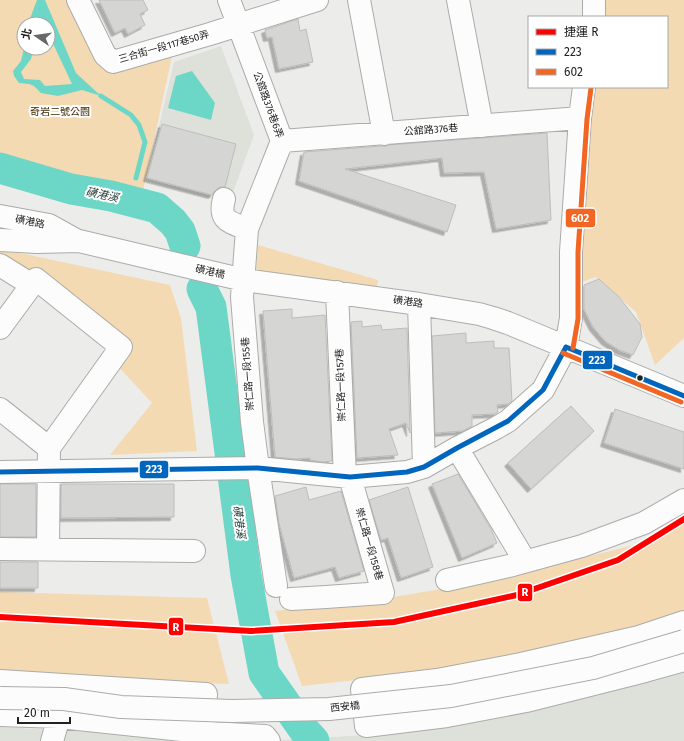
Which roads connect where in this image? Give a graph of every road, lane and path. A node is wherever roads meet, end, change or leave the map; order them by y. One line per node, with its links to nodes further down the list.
1 (78, 0): 8 (street, 三合街一段117巷50弄)
2 (229, 0): 8 (street, 公舘路376巷6弄)
3 (317, 0): 8 (street)
4 (359, 0): 12 (street)
5 (458, 0): 11 (street)
6 (594, 0): 7 (street)
7 (594, 16)
8 (238, 24): 13 (street, 公舘路376巷6弄)
9 (584, 88): 10 (street)
10 (580, 118): 11 (street, 公舘路376巷); 26 (street)
11 (482, 126): 12 (street, 公舘路376巷)
12 (384, 134): 13 (street, 公舘路376巷)
13 (282, 141): 16 (street, 公舘路376巷6弄)
14 (224, 199): 16 (street)
15 (0, 216): 18 (street, 磺港路)
16 (247, 229): 21 (street, 公舘路376巷6弄)
17 (0, 240): 18 (street, 磺港路)
18 (79, 241): 20 (street, 磺港路)
19 (0, 264): 22 (street)
20 (175, 264): 21 (street, 磺港橋)
21 (234, 278): 23 (street, 磺港路); 32 (street, 崇仁路一段155巷)
22 (32, 285): 25 (street); 29 (street)
23 (338, 292): 24 (street, 磺港路); 35 (street, 崇仁路一段157巷)
24 (419, 304): 26 (street, 磺港路); 31 (street)
25 (0, 328)
26 (566, 347): 27 (street, 磺港路); 30 (street)
27 (684, 396)
28 (0, 409): 29 (street)
29 (49, 448): 33 (street)
30 (457, 448): 31 (street); 40 (street)
31 (424, 467): 35 (street)
32 (250, 468): 33 (street); 35 (street); 42 (street, 崇仁路一段155巷)
33 (49, 471): 34 (street); 38 (street)
34 (0, 472)
35 (348, 477): 42 (street, 崇仁路一段158巷)
36 (684, 500): 40 (street)
37 (0, 549): 38 (street)
38 (48, 550): 39 (street)
39 (194, 551)
40 (525, 561): 41 (street)
41 (447, 580)
42 (284, 592)
43 (684, 622): 45 (street)
44 (684, 641): 47 (street, 西安橋, bridge)
45 (684, 660)
46 (0, 681): 50 (street)
47 (0, 698)
48 (0, 715): 49 (street)
49 (59, 717): 50 (street); 51 (street)
50 (204, 732): 52 (street)
51 (52, 741)
52 (269, 741)

